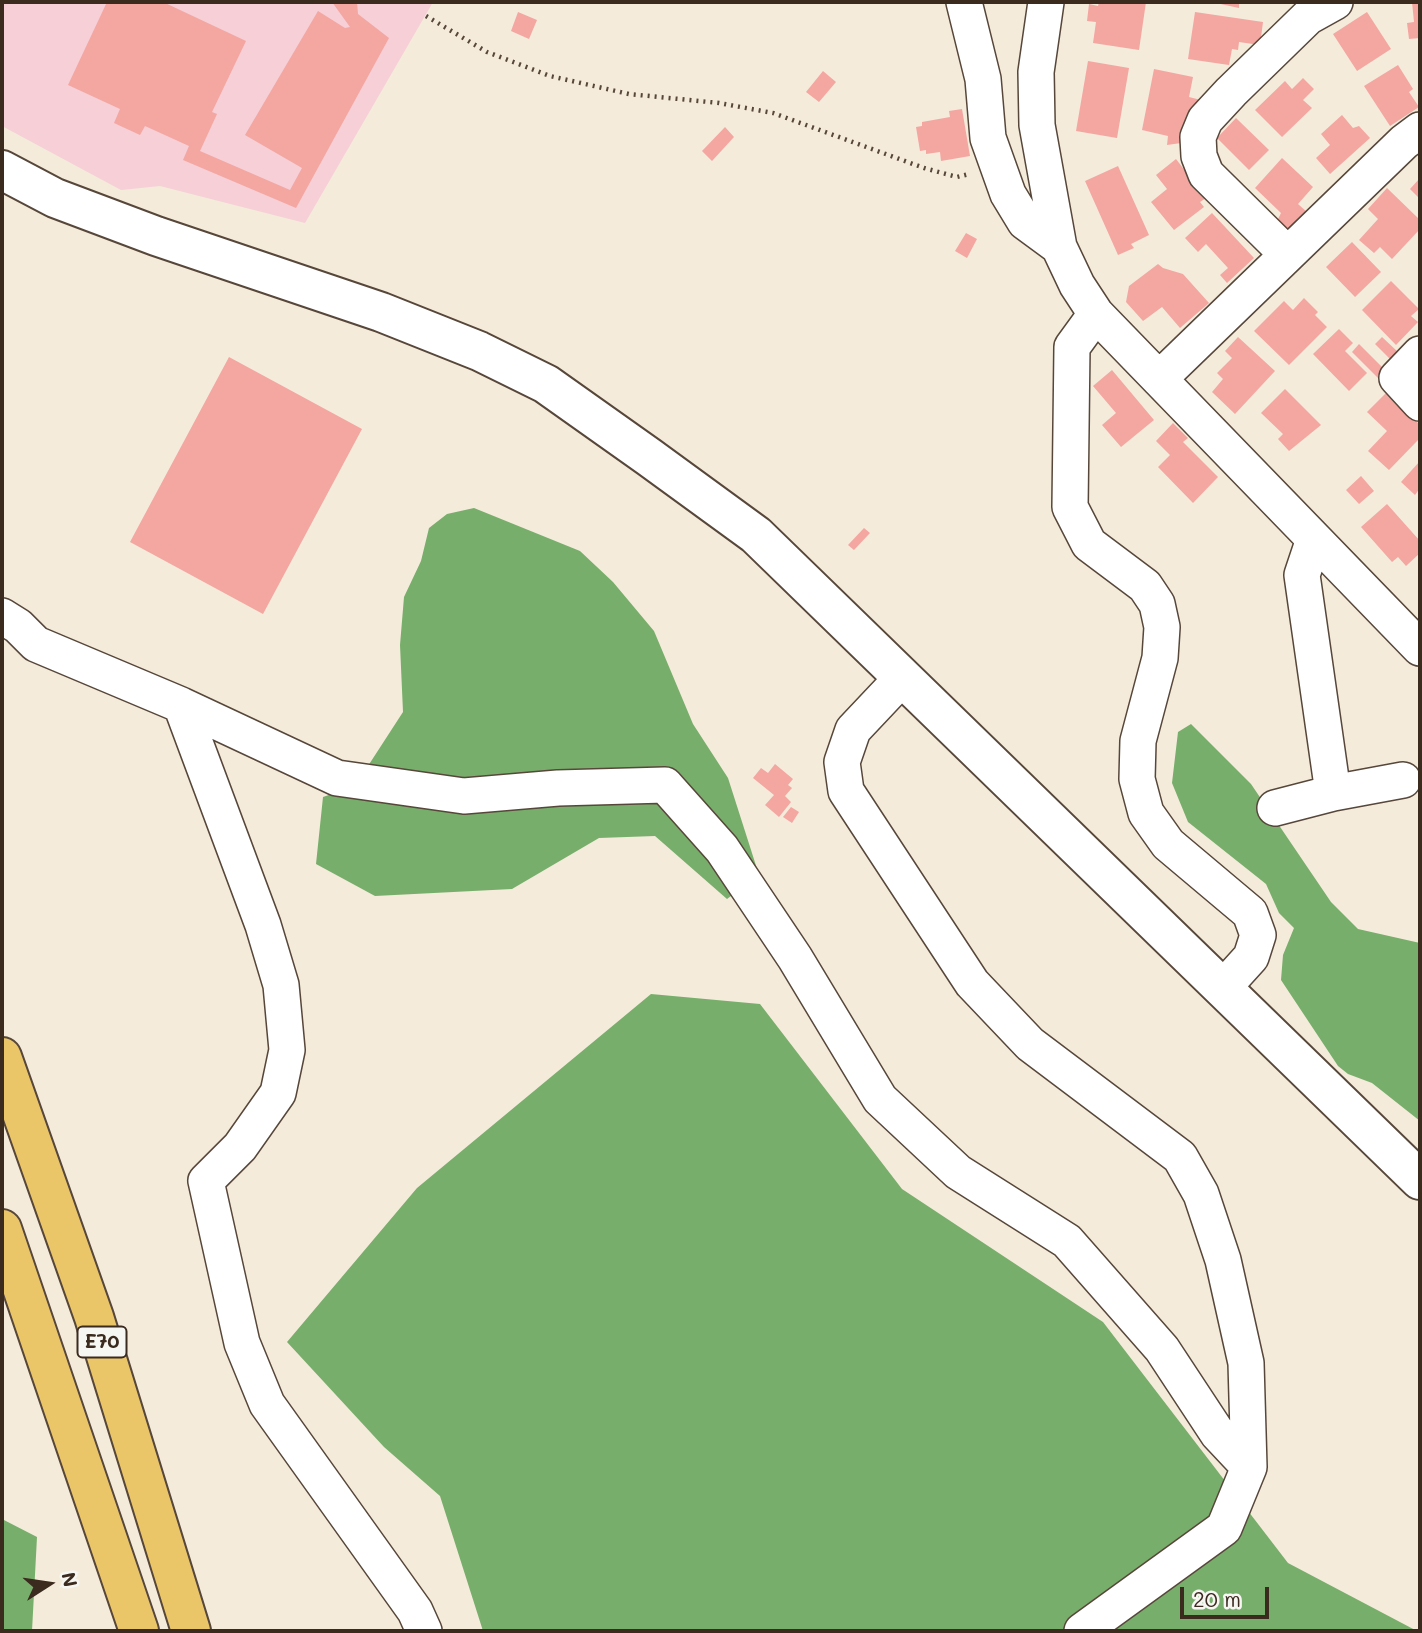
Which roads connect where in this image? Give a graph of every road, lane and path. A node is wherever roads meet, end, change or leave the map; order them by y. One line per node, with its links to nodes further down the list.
1 (964, 2): 6 (street)
2 (1046, 2): 8 (street)
3 (1312, 7): 9 (street)
4 (426, 16): 6 (path)
5 (1420, 130): 9 (street)
6 (998, 167): 8 (street)
7 (2, 170): 17 (street)
8 (1059, 247): 10 (street)
9 (1287, 254): 12 (street)
10 (1096, 314): 12 (street); 22 (street)
11 (1420, 354): 13 (street)
12 (1159, 379): 14 (street)
13 (1420, 403)
14 (1314, 539): 16 (street); 20 (street)
15 (2, 617): 18 (street)
16 (1420, 648)
17 (903, 677): 22 (street); 30 (street)
18 (181, 705): 30 (street); 33 (street)
19 (1403, 780): 20 (street)
20 (1333, 793): 21 (street)
21 (1275, 807)
22 (1222, 989): 26 (street)
23 (2, 1046): 25 (highway)
24 (2, 1057): 25 (highway, E70)
25 (17, 1096): 32 (highway, E70)
26 (1420, 1180)
27 (2, 1229): 29 (highway, E70)
28 (2, 1253): 29 (highway)
29 (40, 1336): 31 (highway, E70)
30 (1248, 1467): 34 (street)
31 (139, 1631)
32 (191, 1631)
33 (424, 1631)
34 (1082, 1631)

